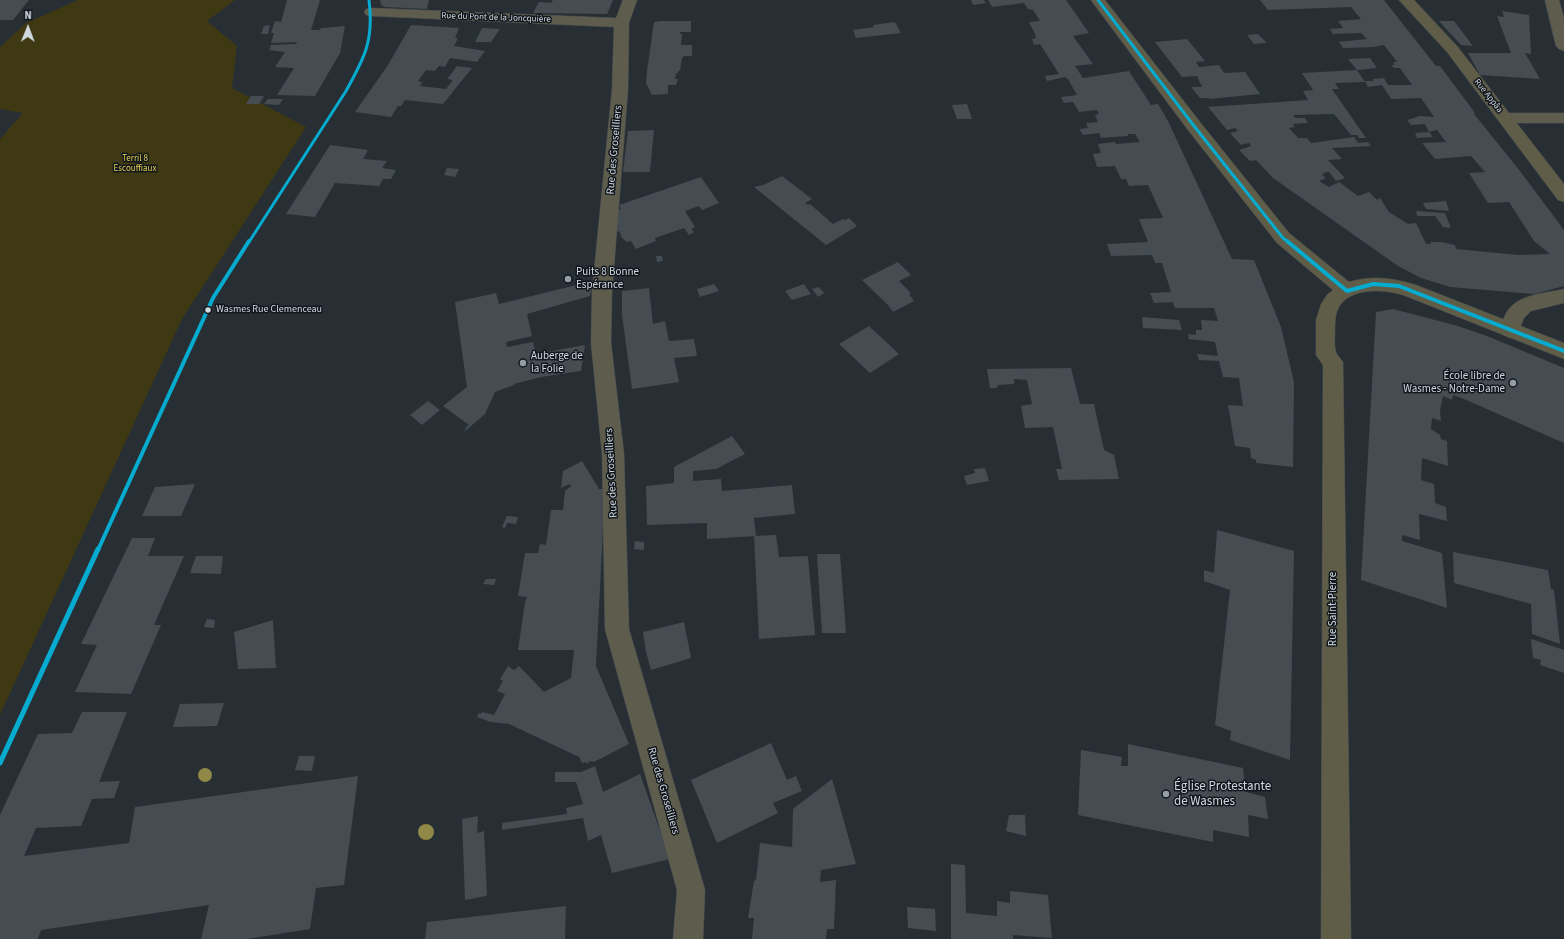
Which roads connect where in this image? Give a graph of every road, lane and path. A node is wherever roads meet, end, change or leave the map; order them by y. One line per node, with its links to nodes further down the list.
1 (630, 0): 6 (street, Rue des Groseilliers)
2 (1098, 0): 11 (street)
3 (1406, 0): 8 (street, Rue Appâa)
4 (1552, 0): 7 (street)
5 (371, 12): 6 (street, Rue du Pont de la Joncquière)
6 (622, 23): 15 (street, Rue des Groseilliers)
7 (1564, 46)
8 (1506, 118): 9 (street); 10 (street, Rue Appâa)
9 (1564, 118)
10 (1564, 196)
11 (1347, 291): 13 (street); 16 (street, Rue Saint-Pierre)
12 (1564, 296): 13 (street)
13 (1510, 330): 14 (street)
14 (1564, 350)
15 (688, 939)
16 (1336, 939)

